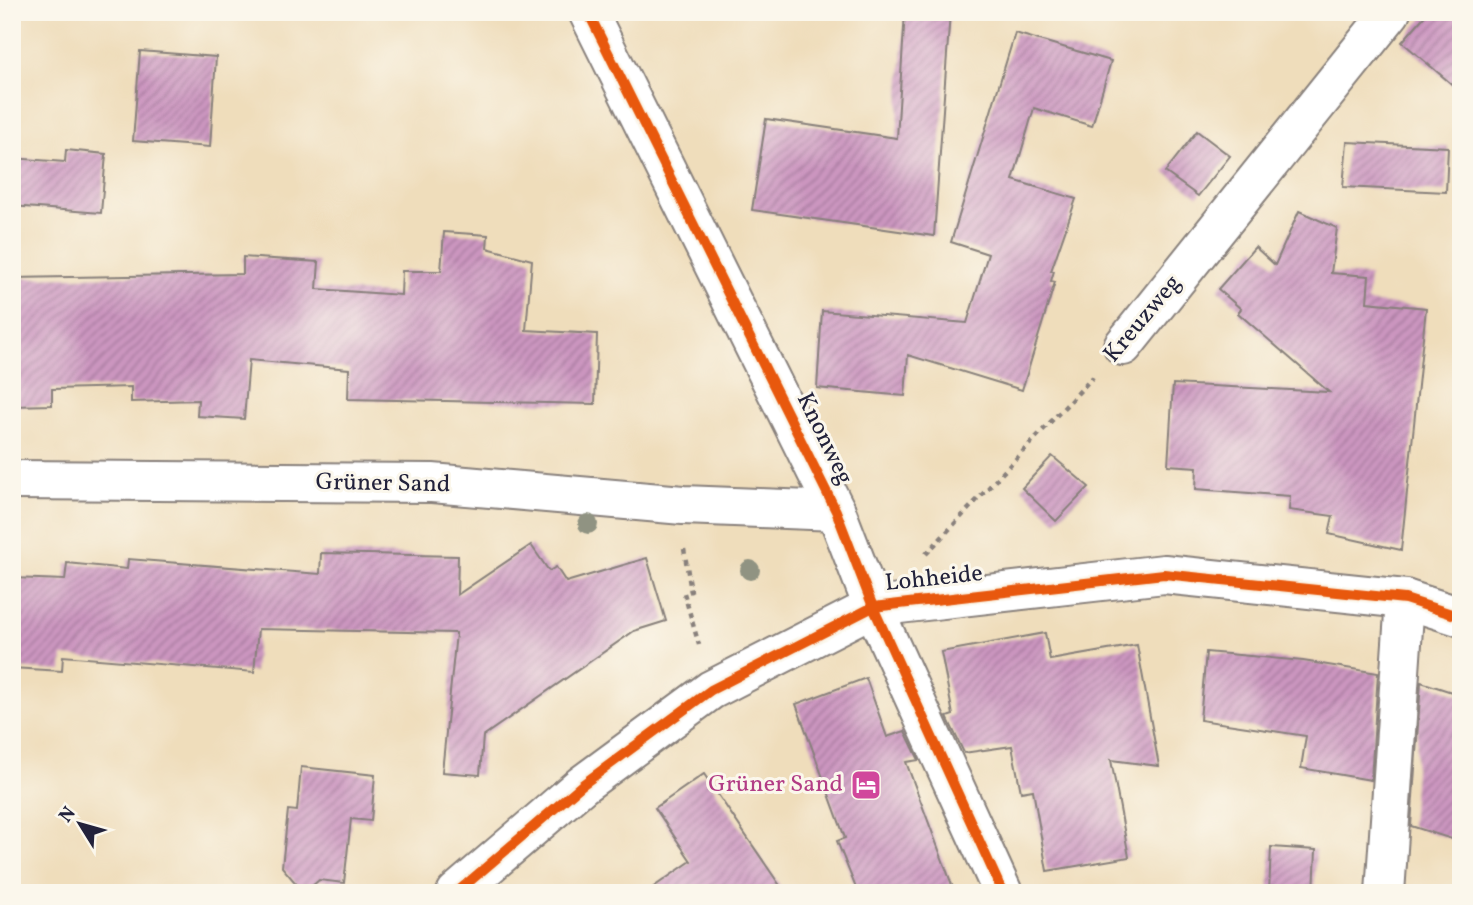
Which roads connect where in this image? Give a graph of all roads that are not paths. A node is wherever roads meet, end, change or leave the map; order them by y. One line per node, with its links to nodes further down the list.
1 (588, 12): 5 (street, Knonweg)
2 (1391, 12): 3 (street, Kreuzweg)
3 (1123, 346)
4 (12, 480): 5 (street, Grüner Sand)
5 (836, 510): 7 (street, Knonweg)
6 (1405, 599): 7 (street, Lohheide); 8 (street, Lohheide); 11 (street)
7 (873, 607): 9 (street, Lohheide); 10 (street, Knonweg)
8 (1461, 617)
9 (456, 893)
10 (1003, 893)
11 (1385, 893)

